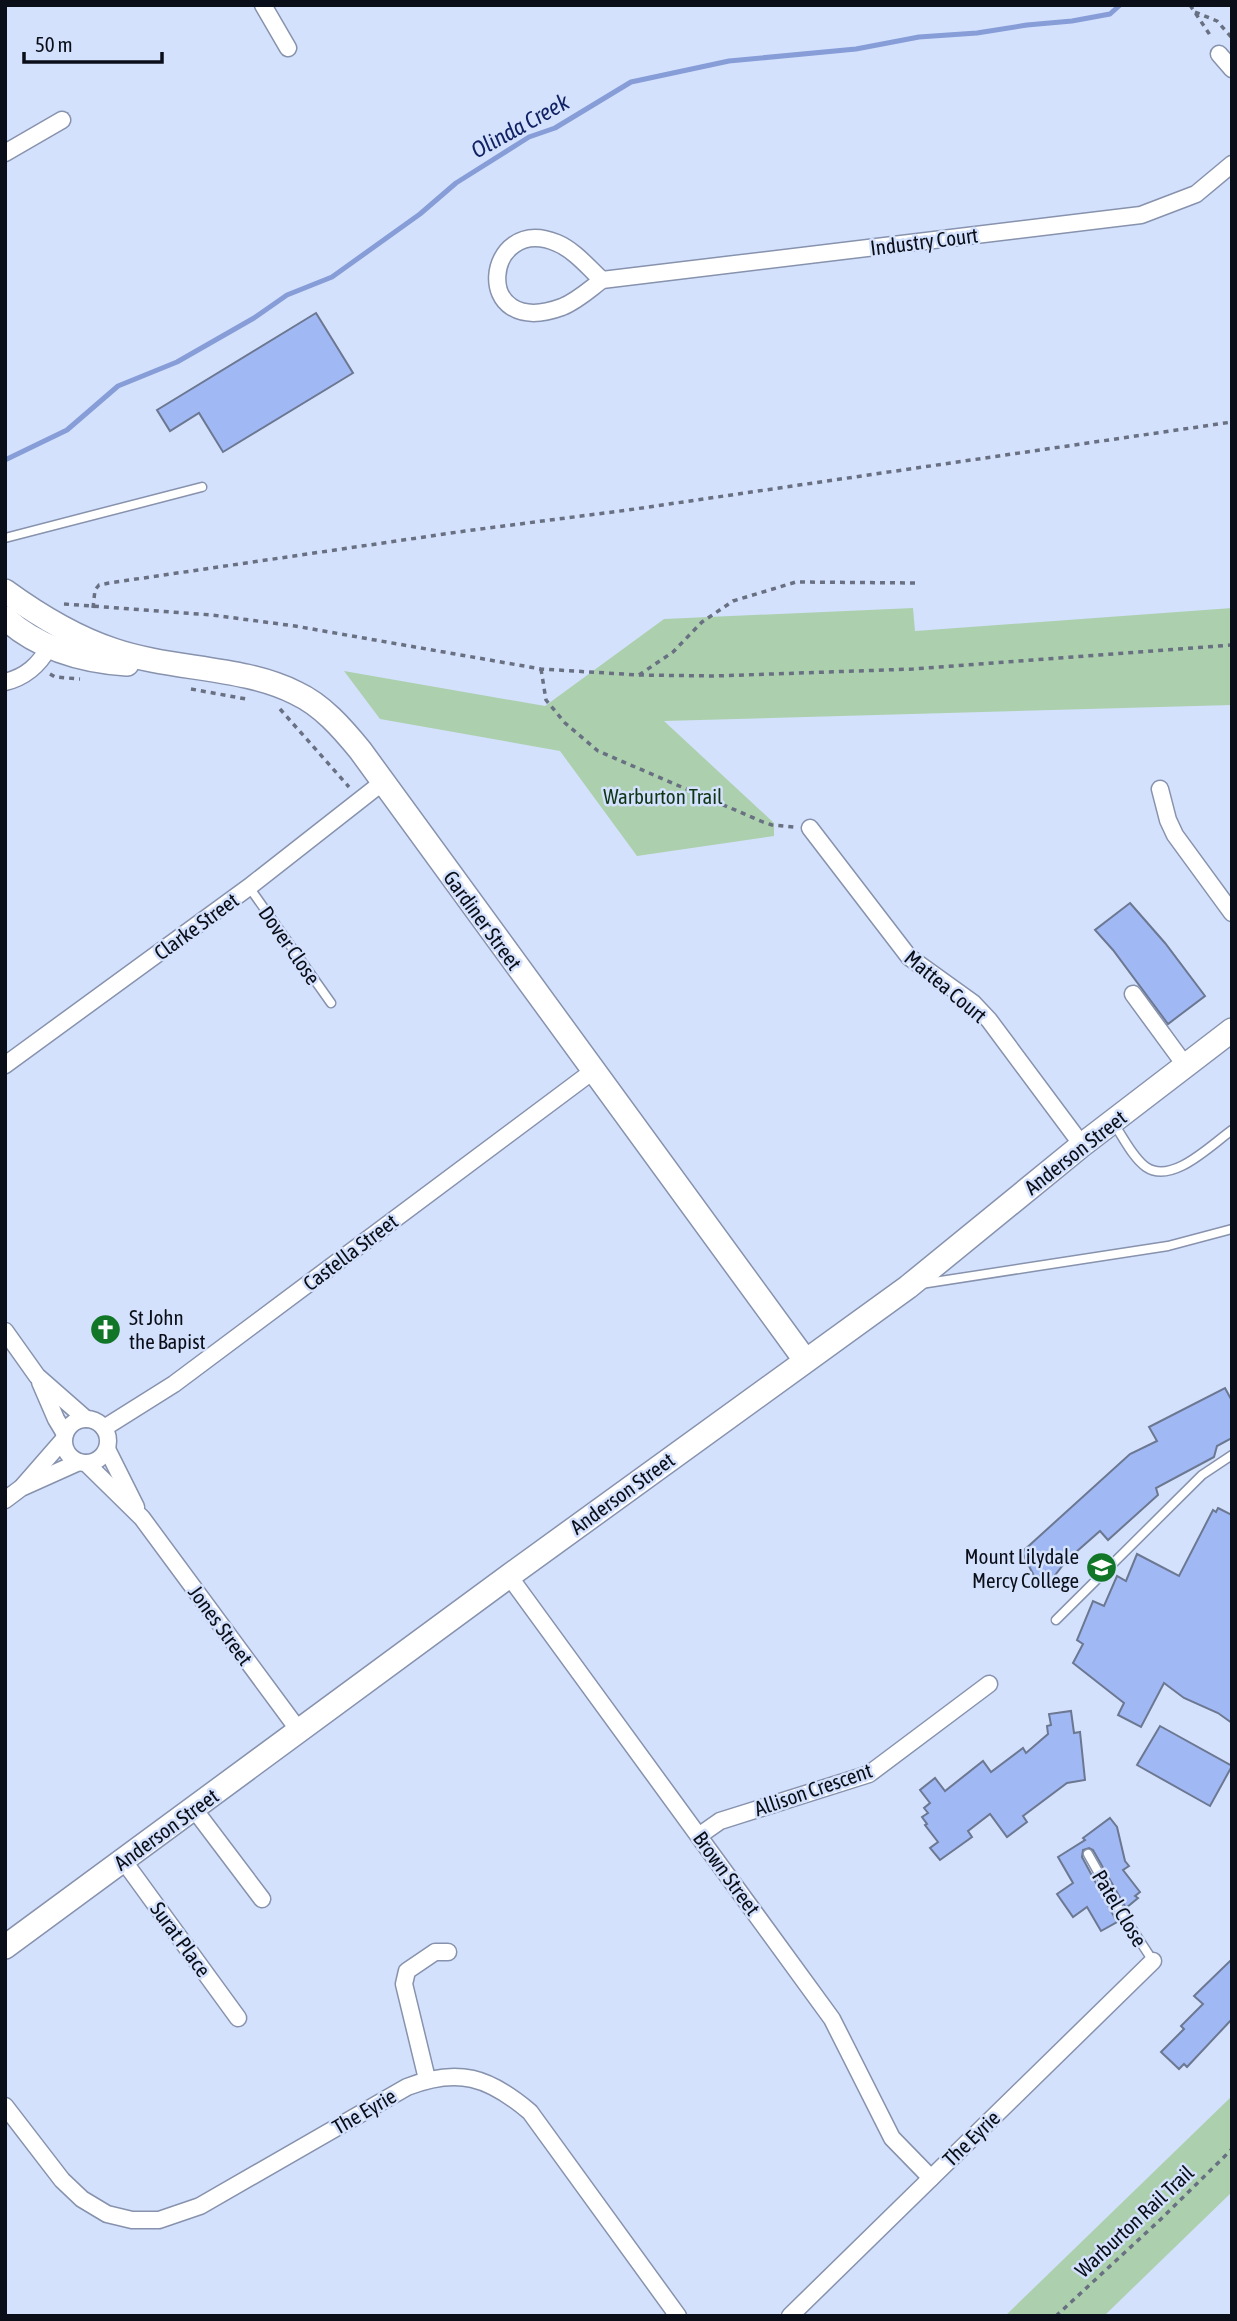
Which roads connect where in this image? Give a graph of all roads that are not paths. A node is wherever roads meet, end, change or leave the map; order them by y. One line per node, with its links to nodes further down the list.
1 (263, 5): 2 (street)
2 (288, 48)
3 (1219, 54): 4 (street)
4 (1232, 69)
5 (62, 120): 6 (street)
6 (5, 153)
7 (1232, 164): 8 (street, Industry Court)
8 (603, 280): 8 (street, Industry Court)
9 (202, 487): 10 (lane)
10 (5, 538)
11 (5, 591): 14 (main road, Gardiner Street)
12 (5, 618): 13 (main road)
13 (49, 647): 14 (main road); 15 (street)
14 (169, 665): 16 (main road, Gardiner Street)
15 (5, 682)
16 (383, 782): 19 (street, Clarke Street); 26 (main road, Gardiner Street)
17 (1160, 789): 20 (street)
18 (810, 828): 29 (street, Mattea Court)
19 (249, 887): 22 (lane, Dover Close); 24 (street, Clarke Street)
20 (1232, 913)
21 (1133, 994): 25 (street)
22 (331, 1003)
23 (1232, 1030): 25 (main road, Anderson Street)
24 (5, 1065)
25 (1185, 1065): 27 (main road, Anderson Street)
26 (593, 1070): 33 (main road, Gardiner Street); 36 (street, Castella Street)
27 (1113, 1122): 28 (lane); 29 (main road, Anderson Street)
28 (1232, 1130)
29 (1082, 1145): 31 (main road, Anderson Street)
30 (1232, 1229): 31 (lane)
31 (908, 1287): 33 (main road, Anderson Street)
32 (5, 1331): 34 (street)
33 (805, 1360): 44 (main road, Anderson Street)
34 (37, 1376): 35 (street); 37 (street)
35 (86, 1419): 36 (street); 37 (street)
36 (104, 1428): 38 (street)
37 (64, 1436): 40 (street); 41 (street)
38 (107, 1449): 40 (street); 43 (street, Jones Street)
39 (1232, 1455): 45 (lane)
40 (82, 1463): 41 (street); 43 (street, Jones Street)
41 (21, 1488): 42 (street)
42 (5, 1500)
43 (142, 1518): 47 (street, Jones Street)
44 (509, 1576): 47 (main road, Anderson Street); 49 (street, Brown Street)
45 (1056, 1620)
46 (989, 1684): 49 (street, Allison Crescent)
47 (300, 1732): 48 (main road, Anderson Street)
48 (194, 1809): 51 (main road, Anderson Street); 52 (street)
49 (700, 1835): 59 (street, Brown Street)
50 (1087, 1854): 55 (lane, Patel Close)
51 (123, 1860): 53 (main road, Anderson Street); 56 (street, Surat Place)
52 (262, 1899)
53 (5, 1947)
54 (447, 1952): 57 (street)
55 (1153, 1961): 59 (street, The Eyrie)
56 (238, 2018)
57 (427, 2079): 58 (street, The Eyrie); 60 (street, The Eyrie)
58 (5, 2106)
59 (931, 2178): 61 (street, The Eyrie)
60 (678, 2316)
61 (790, 2316)

